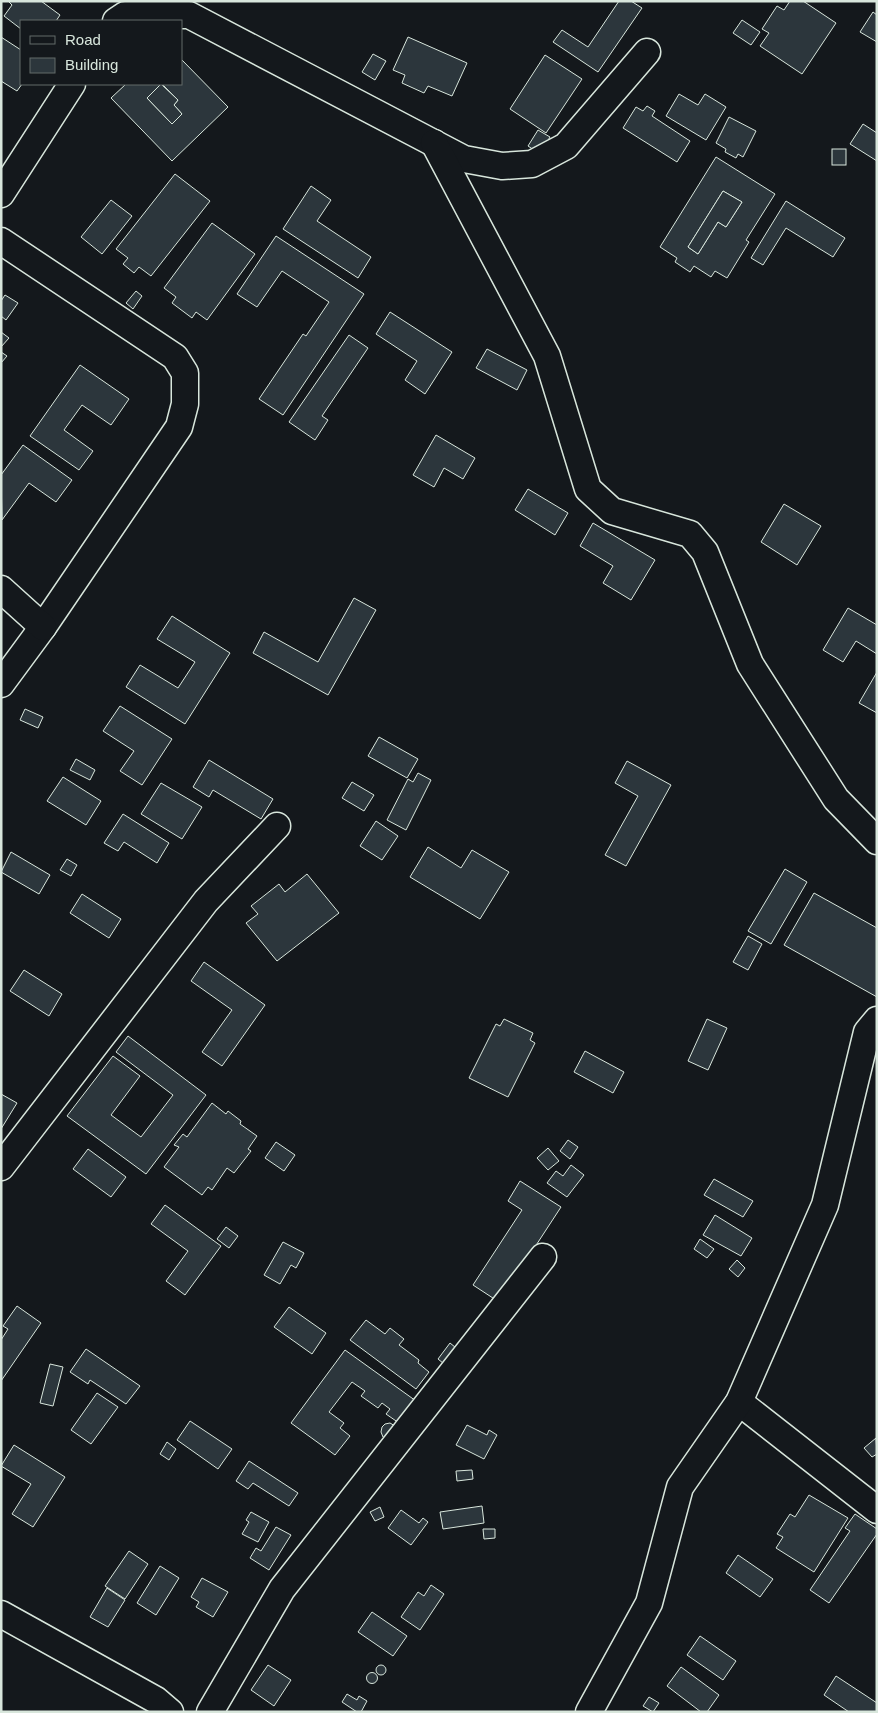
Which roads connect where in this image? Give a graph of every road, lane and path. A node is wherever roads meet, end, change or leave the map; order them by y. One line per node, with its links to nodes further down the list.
1 (118, 20): 4 (street)
2 (647, 52): 4 (street)
3 (71, 85): 5 (street)
4 (434, 143): 11 (street)
5 (1, 194)
6 (1, 241): 8 (street)
7 (1, 589): 8 (street)
8 (43, 626): 9 (street)
9 (1, 684)
10 (277, 826): 13 (street)
11 (877, 841)
12 (877, 1020): 15 (street)
13 (1, 1167)
14 (543, 1257): 19 (street)
15 (739, 1402): 16 (street); 20 (street)
16 (877, 1510)
17 (1, 1614): 18 (street)
18 (170, 1712)
19 (210, 1712)
20 (589, 1712)

